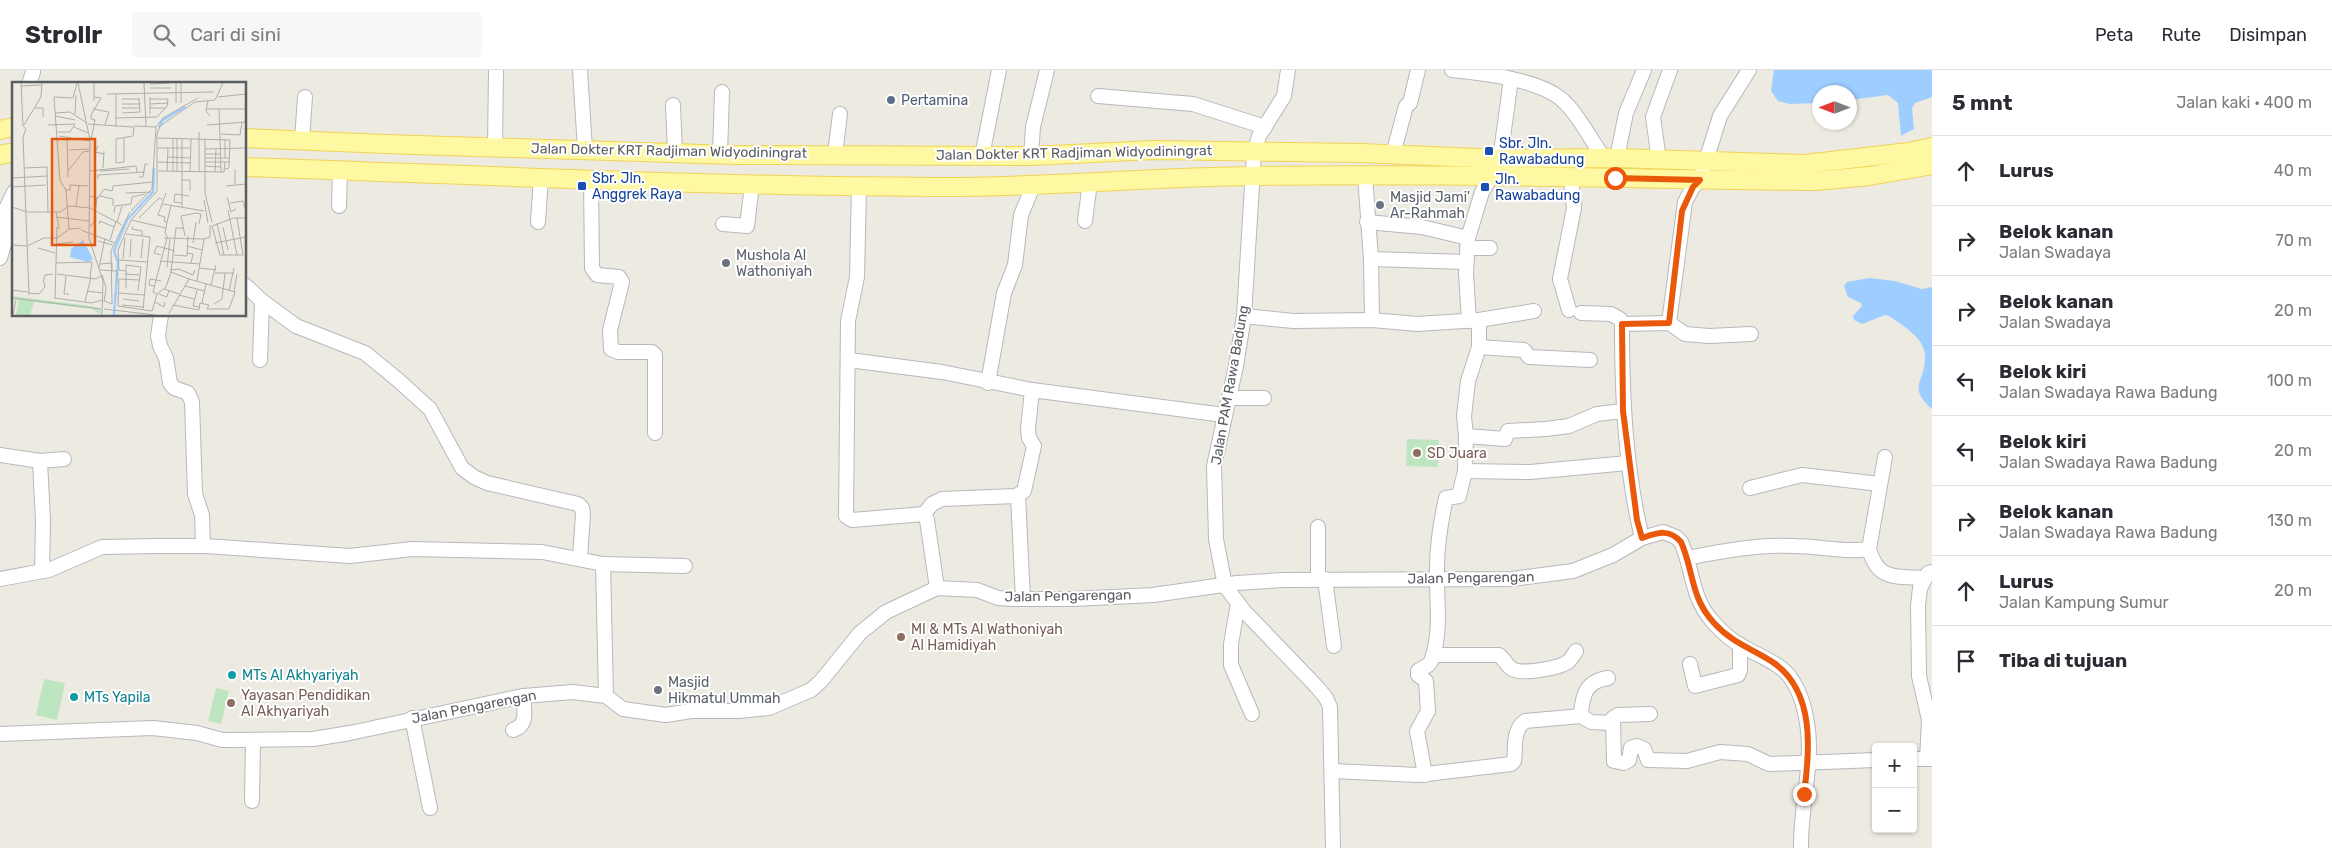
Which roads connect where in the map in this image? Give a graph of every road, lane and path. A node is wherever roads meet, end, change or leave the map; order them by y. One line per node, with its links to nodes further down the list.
1 (496, 70): 21 (street)
2 (580, 70): 22 (street)
3 (999, 70): 28 (street)
4 (1048, 70): 29 (street)
5 (1288, 70): 17 (street, Jalan PAM Rawa Badung)
6 (1418, 70): 27 (street)
7 (1452, 70): 11 (street)
8 (1644, 70): 30 (street)
9 (1670, 70): 32 (street)
10 (1749, 70): 33 (street)
11 (1518, 77): 30 (street); 31 (street)
12 (722, 92): 25 (street)
13 (1098, 96): 17 (street)
14 (305, 97): 19 (street)
15 (673, 105): 23 (street)
16 (840, 114): 26 (street)
17 (1265, 127): 24 (street, Jalan PAM Rawa Badung)
18 (246, 138): 19 (main road, Jalan Dokter KRT Radjiman Widyodiningrat)
19 (302, 140): 21 (main road, Jalan Dokter KRT Radjiman Widyodiningrat)
20 (1932, 147): 33 (main road, Jalan Dokter KRT Radjiman Widyodiningrat)
21 (495, 148): 22 (main road, Jalan Dokter KRT Radjiman Widyodiningrat)
22 (585, 150): 23 (main road, Jalan Dokter KRT Radjiman Widyodiningrat)
23 (674, 152): 25 (main road, Jalan Dokter KRT Radjiman Widyodiningrat)
24 (1254, 153): 27 (main road, Jalan Dokter KRT Radjiman Widyodiningrat); 29 (main road, Jalan Dokter KRT Radjiman Widyodiningrat); 38 (street, Jalan PAM Rawa Badung)
25 (720, 154): 26 (main road, Jalan Dokter KRT Radjiman Widyodiningrat)
26 (835, 154): 28 (main road, Jalan Dokter KRT Radjiman Widyodiningrat)
27 (1393, 154): 31 (main road, Jalan Dokter KRT Radjiman Widyodiningrat)
28 (982, 156): 29 (main road, Jalan Dokter KRT Radjiman Widyodiningrat)
29 (1031, 156)
30 (1610, 158): 31 (main road, Jalan Dokter KRT Radjiman Widyodiningrat); 32 (main road, Jalan Dokter KRT Radjiman Widyodiningrat)
31 (1500, 159)
32 (1658, 160): 33 (main road, Jalan Dokter KRT Radjiman Widyodiningrat)
33 (1706, 162): 43 (street)
34 (1932, 165): 43 (main road, Jalan Dokter KRT Radjiman Widyodiningrat)
35 (246, 167): 36 (main road, Jalan Dokter KRT Radjiman Widyodiningrat)
36 (340, 170): 39 (main road, Jalan Dokter KRT Radjiman Widyodiningrat); 49 (street)
37 (1365, 175): 38 (main road, Jalan Dokter KRT Radjiman Widyodiningrat); 40 (main road, Jalan Dokter KRT Radjiman Widyodiningrat); 52 (street)
38 (1253, 176): 44 (main road, Jalan Dokter KRT Radjiman Widyodiningrat); 63 (street, Jalan PAM Rawa Badung)
39 (540, 177): 41 (main road, Jalan Dokter KRT Radjiman Widyodiningrat); 51 (street)
40 (1490, 177): 42 (main road, Jalan Dokter KRT Radjiman Widyodiningrat); 56 (street)
41 (591, 179): 45 (main road, Jalan Dokter KRT Radjiman Widyodiningrat); 79 (street)
42 (1571, 179): 43 (main road, Jalan Dokter KRT Radjiman Widyodiningrat); 67 (street)
43 (1700, 180): 66 (street)
44 (1090, 182): 47 (main road, Jalan Dokter KRT Radjiman Widyodiningrat); 50 (street)
45 (752, 185): 46 (main road, Jalan Dokter KRT Radjiman Widyodiningrat); 53 (street)
46 (859, 186): 47 (main road, Jalan Dokter KRT Radjiman Widyodiningrat); 71 (street)
47 (1033, 186): 73 (street)
48 (12, 196): 54 (street)
49 (339, 206)
50 (1085, 221)
51 (538, 222)
52 (1367, 222): 56 (street); 58 (street)
53 (724, 224)
54 (9, 226): 57 (street)
55 (1490, 248): 56 (street)
56 (1467, 249): 58 (street); 65 (street)
57 (0, 258)
58 (1371, 259): 64 (street)
59 (246, 286): 60 (street)
60 (262, 301): 70 (street); 95 (street)
61 (1534, 311): 65 (street)
62 (161, 316): 93 (street)
63 (1244, 316): 64 (street); 75 (street, Jalan PAM Rawa Badung)
64 (1372, 320): 65 (street)
65 (1474, 321): 69 (street)
66 (1669, 323): 67 (street); 68 (street)
67 (1622, 324): 77 (street)
68 (1751, 334)
69 (1479, 347): 72 (street); 80 (street)
70 (260, 360)
71 (849, 360): 73 (street); 90 (street)
72 (1590, 360)
73 (988, 383): 74 (street)
74 (1032, 390): 78 (street); 89 (street)
75 (1229, 398): 76 (street); 78 (street, Jalan PAM Rawa Badung)
76 (1264, 398)
77 (1623, 411): 80 (street); 85 (street)
78 (1224, 415): 104 (street, Jalan PAM Rawa Badung)
79 (655, 433)
80 (1466, 436): 86 (street)
81 (0, 456): 84 (street)
82 (1885, 458): 87 (street)
83 (64, 459): 84 (street)
84 (40, 461): 99 (street)
85 (1628, 463): 86 (street); 92 (street)
86 (1465, 471): 103 (street)
87 (1880, 484): 88 (street); 94 (street)
88 (1750, 488)
89 (1018, 496): 90 (street); 106 (street)
90 (924, 514): 105 (street)
91 (1318, 528): 102 (street)
92 (1642, 538): 96 (street, Jalan Pengarengan); 103 (street, Jalan Pengarengan)
93 (203, 546): 95 (street); 99 (street)
94 (1869, 549): 96 (street); 100 (street)
95 (580, 558): 97 (street)
96 (1687, 558): 108 (street, Jalan Pengarengan)
97 (603, 564): 98 (street); 115 (street)
98 (686, 566)
99 (42, 571): 101 (street)
100 (1928, 575): 124 (street)
101 (0, 579)
102 (1322, 579): 103 (street, Jalan Pengarengan); 104 (street, Jalan Pengarengan); 109 (street)
103 (1438, 580): 111 (street)
104 (1224, 586): 106 (street, Jalan Pengarengan); 107 (street, Jalan PAM Rawa Badung)
105 (938, 588): 106 (street, Jalan Pengarengan); 115 (street, Jalan Pengarengan)
106 (1023, 599)
107 (1238, 603): 116 (street); 127 (street, Jalan PAM Rawa Badung)
108 (1740, 645): 112 (street); 126 (street, Jalan Pengarengan)
109 (1334, 646)
110 (1576, 652): 111 (street)
111 (1433, 655): 128 (street)
112 (1690, 664)
113 (1608, 678): 118 (street)
114 (523, 696): 115 (street, Jalan Pengarengan); 119 (street, Jalan Pengarengan); 121 (street)
115 (606, 696)
116 (1252, 714)
117 (1650, 714): 120 (street)
118 (1581, 716): 120 (street); 128 (street)
119 (412, 718): 123 (street, Jalan Pengarengan); 130 (street)
120 (1612, 723): 126 (street)
121 (514, 730)
122 (0, 734): 123 (street, Jalan Pengarengan)
123 (253, 741): 129 (street)
124 (1924, 759)
125 (1872, 760): 126 (street)
126 (1808, 761): 132 (street, Jalan Pengarengan)
127 (1332, 771): 128 (street); 131 (street, Jalan PAM Rawa Badung)
128 (1425, 775)
129 (252, 800)
130 (430, 808)
131 (1333, 848)
132 (1801, 848)

